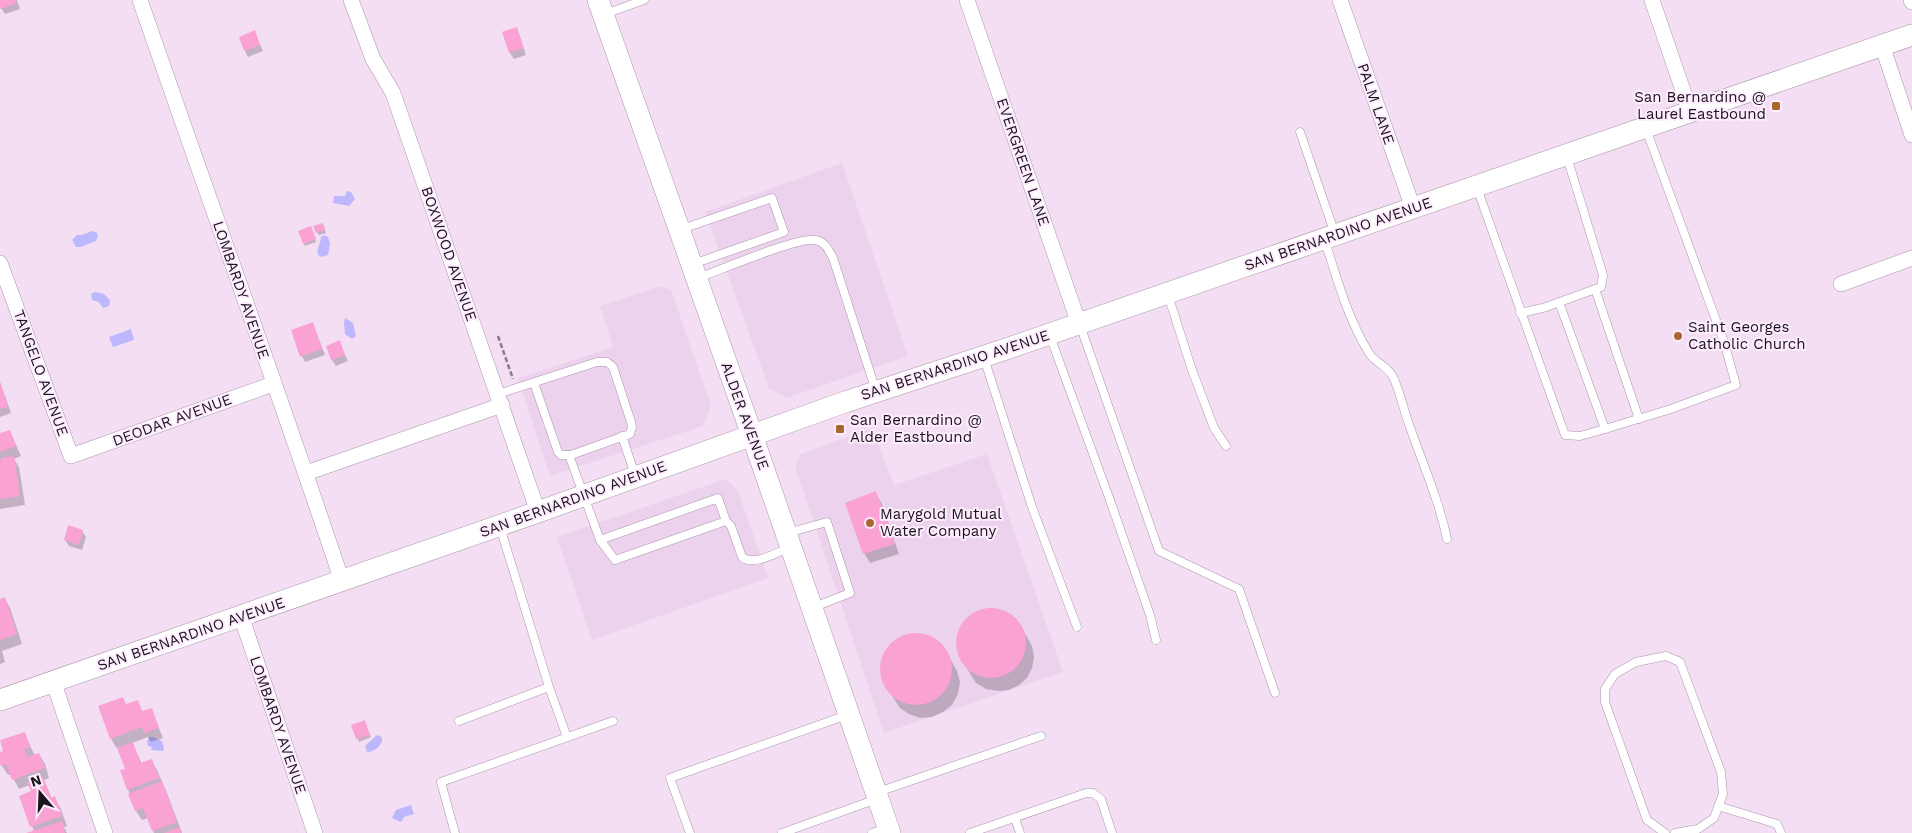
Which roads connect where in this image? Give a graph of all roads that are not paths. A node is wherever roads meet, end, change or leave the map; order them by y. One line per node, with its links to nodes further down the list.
1 (140, 0): 31 (street, LOMBARDY AVENUE)
2 (351, 0): 33 (street, BOXWOOD AVENUE)
3 (967, 0): 27 (street, EVERGREEN LANE)
4 (1340, 0): 16 (street, PALM LANE)
5 (1652, 0): 10 (street)
6 (640, 1): 7 (lane)
7 (601, 8): 17 (main road, ALDER AVENUE)
8 (1912, 35): 9 (main road, SAN BERNARDINO AVENUE)
9 (1882, 45): 10 (main road, SAN BERNARDINO AVENUE); 13 (street)
10 (1690, 111): 11 (main road, SAN BERNARDINO AVENUE)
11 (1645, 127): 14 (main road, SAN BERNARDINO AVENUE); 34 (lane)
12 (1300, 132): 18 (lane)
13 (1912, 135)
14 (1566, 154): 15 (main road, SAN BERNARDINO AVENUE); 23 (lane)
15 (1477, 186): 16 (main road, SAN BERNARDINO AVENUE); 26 (lane)
16 (1413, 208): 18 (main road, SAN BERNARDINO AVENUE)
17 (679, 230): 21 (main road, ALDER AVENUE); 21 (lane)
18 (1330, 237): 24 (main road, SAN BERNARDINO AVENUE); 47 (lane)
19 (1912, 258): 22 (street)
20 (0, 262): 40 (street, TANGELO AVENUE)
21 (694, 272): 32 (lane); 36 (main road, ALDER AVENUE)
22 (1841, 284)
23 (1595, 289): 25 (lane); 34 (lane)
24 (1167, 293): 27 (main road, SAN BERNARDINO AVENUE); 38 (lane)
25 (1559, 302): 26 (lane); 35 (lane)
26 (1520, 312): 35 (lane)
27 (1080, 324): 28 (main road, SAN BERNARDINO AVENUE); 57 (lane)
28 (1049, 334): 29 (main road, SAN BERNARDINO AVENUE); 54 (lane)
29 (983, 356): 32 (main road, SAN BERNARDINO AVENUE); 53 (lane)
30 (534, 383): 33 (lane); 37 (lane); 39 (lane)
31 (273, 384): 40 (street, DEODAR AVENUE); 41 (street, LOMBARDY AVENUE)
32 (876, 391): 36 (main road, SAN BERNARDINO AVENUE)
33 (500, 399): 41 (street); 44 (street, BOXWOOD AVENUE)
34 (1638, 419): 35 (lane)
35 (1605, 429)
36 (752, 435): 42 (main road, SAN BERNARDINO AVENUE); 49 (main road, ALDER AVENUE)
37 (622, 436): 39 (lane); 42 (lane)
38 (1226, 446)
39 (569, 455): 43 (lane)
40 (71, 456)
41 (306, 473): 50 (street, LOMBARDY AVENUE)
42 (636, 476): 43 (main road, SAN BERNARDINO AVENUE)
43 (584, 495): 44 (main road, SAN BERNARDINO AVENUE); 48 (lane)
44 (538, 512): 46 (main road, SAN BERNARDINO AVENUE)
45 (726, 521): 48 (lane); 48 (lane); 49 (lane)
46 (500, 525): 50 (main road, SAN BERNARDINO AVENUE); 56 (lane)
47 (1446, 539)
48 (600, 540)
49 (788, 540): 51 (main road, ALDER AVENUE); 51 (lane)
50 (342, 581): 52 (main road, SAN BERNARDINO AVENUE)
51 (811, 608): 59 (main road, ALDER AVENUE)
52 (241, 616): 55 (main road, SAN BERNARDINO AVENUE); 71 (street, LOMBARDY AVENUE)
53 (1077, 627)
54 (1156, 640)
55 (54, 681): 58 (main road, SAN BERNARDINO AVENUE); 70 (street)
56 (548, 687): 60 (lane); 63 (lane)
57 (1275, 693)
58 (0, 700)
59 (848, 715): 64 (main road, ALDER AVENUE); 73 (lane)
60 (459, 721)
61 (613, 721): 63 (lane)
62 (1041, 736): 64 (lane)
63 (567, 737): 72 (lane)
64 (877, 796): 68 (main road, ALDER AVENUE); 74 (lane)
65 (1718, 806): 67 (lane); 69 (lane); 80 (lane)
66 (1014, 818): 75 (lane); 76 (lane); 77 (lane)
67 (1655, 830): 78 (lane)
68 (883, 831)
69 (1699, 831): 79 (lane)
70 (105, 833)
71 (316, 833)
72 (455, 833)
73 (690, 833)
74 (782, 833)
75 (970, 833)
76 (1020, 833)
77 (1112, 833)
78 (1665, 833)
79 (1675, 833)
80 (1781, 833)

